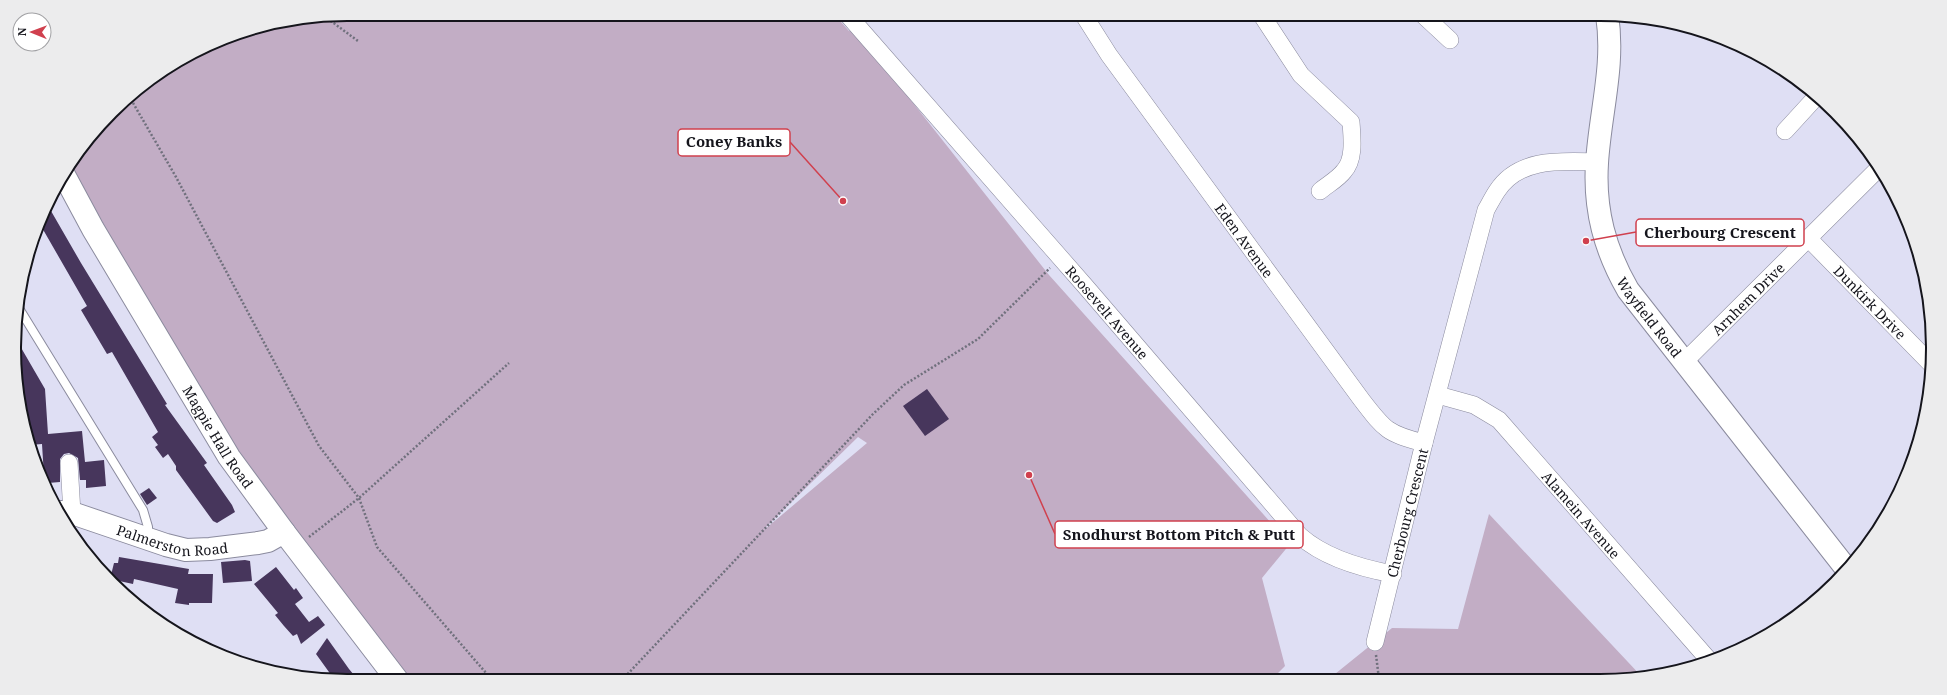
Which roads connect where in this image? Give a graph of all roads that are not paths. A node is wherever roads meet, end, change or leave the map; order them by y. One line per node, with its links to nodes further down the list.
1 (853, 21): 24 (street, Roosevelt Avenue)
2 (1087, 21): 18 (street, Eden Avenue)
3 (1266, 21): 12 (street)
4 (1430, 21): 6 (street)
5 (1608, 21): 9 (street, Wayfield Road)
6 (1450, 40)
7 (1813, 100): 8 (street)
8 (1785, 131)
9 (1597, 162): 16 (street, Wayfield Road); 17 (street, Cherbourg Crescent)
10 (1875, 172): 13 (street, Arnhem Drive)
11 (67, 181): 22 (street, Magpie Hall Road)
12 (1320, 191)
13 (1809, 239): 15 (street, Dunkirk Drive); 16 (street, Arnhem Drive)
14 (23, 315): 21 (lane)
15 (1926, 357)
16 (1684, 362): 23 (street, Wayfield Road)
17 (1438, 395): 18 (street, Cherbourg Crescent); 26 (street, Alamein Avenue)
18 (1424, 443): 24 (street, Cherbourg Crescent)
19 (69, 463): 20 (street)
20 (66, 513): 21 (street, Palmerston Road)
21 (148, 539): 22 (street, Palmerston Road)
22 (289, 539): 27 (street, Magpie Hall Road)
23 (1843, 565)
24 (1393, 574): 25 (street, Cherbourg Crescent)
25 (1375, 642)
26 (1706, 656)
27 (393, 674)

